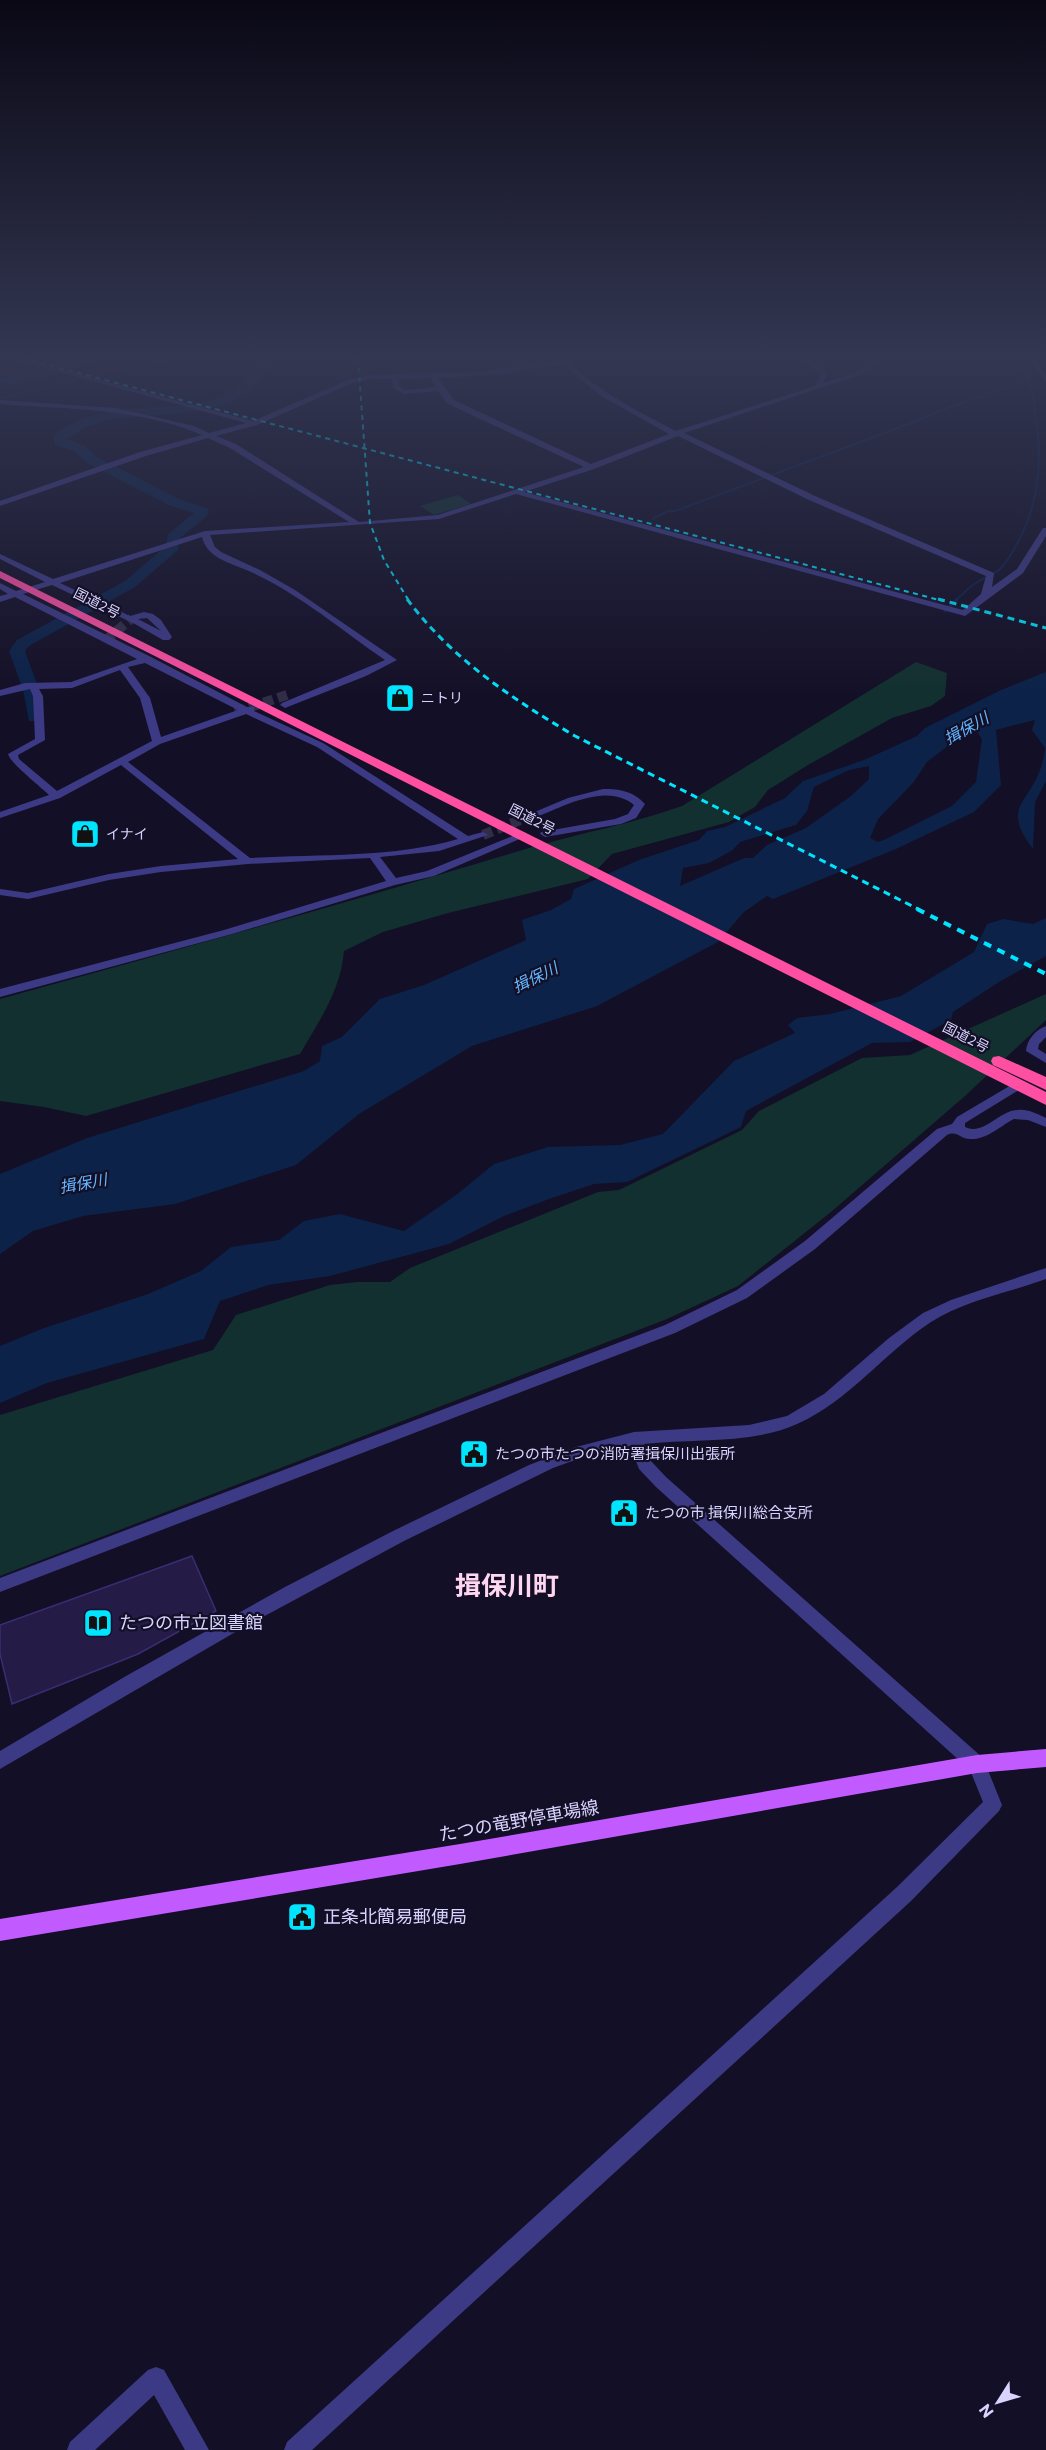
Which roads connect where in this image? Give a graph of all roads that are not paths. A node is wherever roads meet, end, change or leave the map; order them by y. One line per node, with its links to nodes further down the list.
1 (87, 472): 6 (street)
2 (276, 472): 7 (street)
3 (575, 472): 5 (street)
4 (758, 472): 16 (street)
5 (516, 492): 7 (street); 16 (street)
6 (2, 502)
7 (356, 523): 9 (street)
8 (1046, 531): 16 (street)
9 (206, 533): 14 (street); 25 (street)
10 (0, 556): 14 (street)
11 (0, 565): 14 (highway, 国道2号)
12 (0, 574): 14 (highway, 国道2号)
13 (0, 586): 15 (street)
14 (41, 586): 15 (street); 18 (highway, 国道2号); 18 (street)
15 (15, 594): 17 (street); 18 (street)
16 (985, 595)
17 (0, 599)
18 (82, 611): 21 (highway, 国道2号); 21 (street)
19 (132, 618): 21 (street)
20 (105, 641): 22 (street)
21 (158, 649): 22 (street); 25 (highway, 国道2号); 26 (highway, 国道2号); 27 (street)
22 (127, 665): 23 (street); 29 (street)
23 (33, 686): 24 (street); 31 (street)
24 (0, 693)
25 (286, 700): 37 (highway, 国道2号)
26 (262, 705): 27 (street); 35 (highway, 国道2号)
27 (247, 711): 29 (street); 36 (street)
28 (213, 720): 29 (street)
29 (157, 740): 30 (street)
30 (121, 761): 31 (street); 39 (street)
31 (56, 796): 32 (street)
32 (0, 815)
33 (530, 816): 37 (street)
34 (483, 835): 36 (street)
35 (524, 835): 37 (highway, 国道2号); 40 (street)
36 (467, 840): 38 (street)
37 (550, 841): 45 (highway, 国道2号)
38 (374, 855): 39 (street); 40 (street)
39 (248, 861): 41 (street)
40 (393, 882): 42 (street)
41 (0, 892)
42 (0, 993)
43 (1046, 1030): 44 (street)
44 (1046, 1059)
45 (999, 1067): 46 (highway, 国道2号); 47 (highway, 国道2号)
46 (1046, 1084)
47 (1018, 1085): 48 (highway, 国道2号); 50 (street)
48 (1046, 1099)
49 (1046, 1123): 50 (street)
50 (959, 1128): 53 (street)
51 (1046, 1273): 52 (street)
52 (634, 1438): 55 (street); 56 (street)
53 (0, 1585)
54 (1042, 1756): 56 (main road, たつの竜野停車場線)
55 (0, 1761)
56 (977, 1764): 57 (main road, たつの竜野停車場線); 60 (street)
57 (0, 1930)
58 (78, 2450): 59 (street)
59 (198, 2450)
60 (295, 2450)

